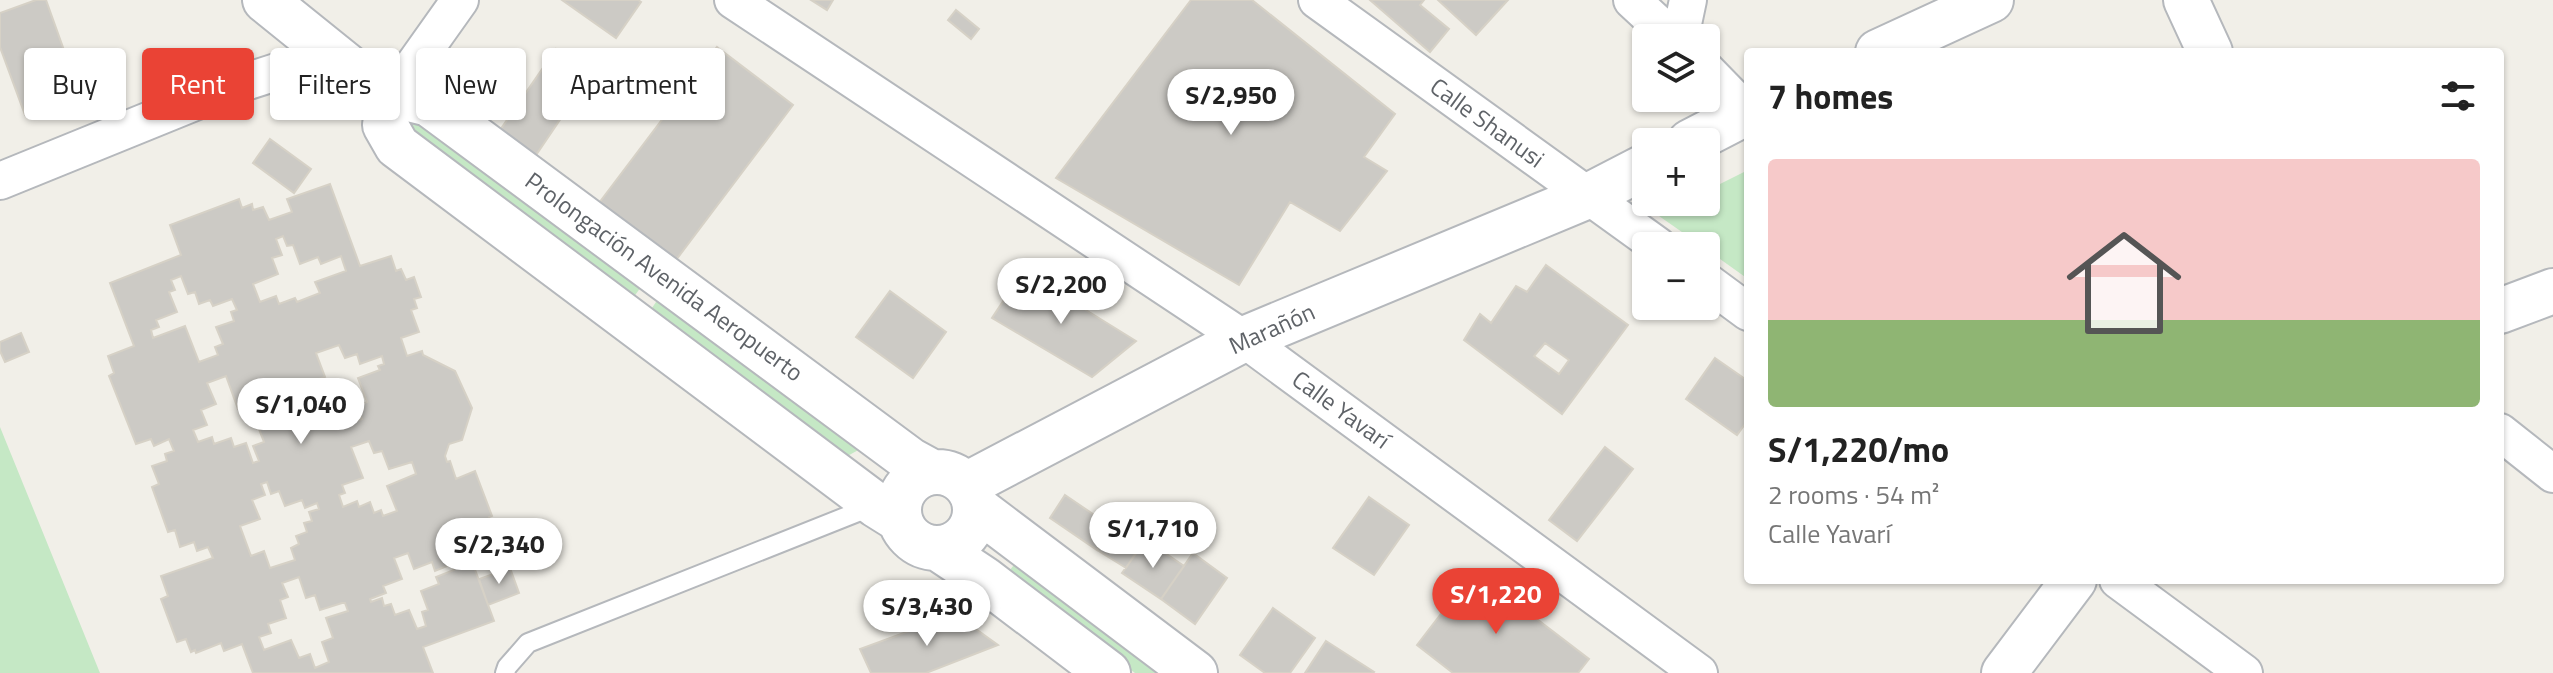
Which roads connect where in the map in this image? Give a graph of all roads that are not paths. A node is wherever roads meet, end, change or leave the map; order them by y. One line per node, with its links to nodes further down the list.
1 (265, 0): 11 (street)
2 (460, 0): 16 (street)
3 (733, 0): 30 (street, Calle Yavarí)
4 (1317, 0): 24 (street, Calle Shanusi)
5 (1632, 0): 9 (street)
6 (1688, 0): 10 (street)
7 (1991, 0): 12 (street)
8 (2186, 0): 13 (street)
9 (1658, 24)
10 (1683, 24)
11 (325, 48)
12 (1887, 48)
13 (2208, 48)
14 (270, 74): 23 (street)
15 (1720, 84): 18 (street)
16 (400, 85)
17 (400, 99): 33 (street, Prolongación Avenida Aeropuerto)
18 (1744, 108)
19 (1744, 114): 21 (street)
20 (386, 120): 34 (street)
21 (1717, 128)
22 (1632, 173): 24 (street, Marañón)
23 (0, 181)
24 (1588, 196): 25 (street, Calle Shanusi); 30 (street, Marañón)
25 (1638, 232)
26 (1720, 291): 28 (street)
27 (2553, 291): 29 (street)
28 (1744, 309)
29 (2504, 309)
30 (1244, 339): 33 (street, Marañón); 41 (street, Calle Yavarí)
31 (2504, 435): 32 (street)
32 (2553, 474)
33 (958, 488): 34 (street); 35 (street); 40 (street, Prolongación Avenida Aeropuerto)
34 (888, 512): 35 (street); 38 (lane)
35 (939, 549): 39 (street)
36 (2071, 584): 42 (street)
37 (2123, 584): 43 (street)
38 (505, 673)
39 (1108, 673)
40 (1195, 673)
41 (1699, 673)
42 (2004, 673)
43 (2244, 673)

